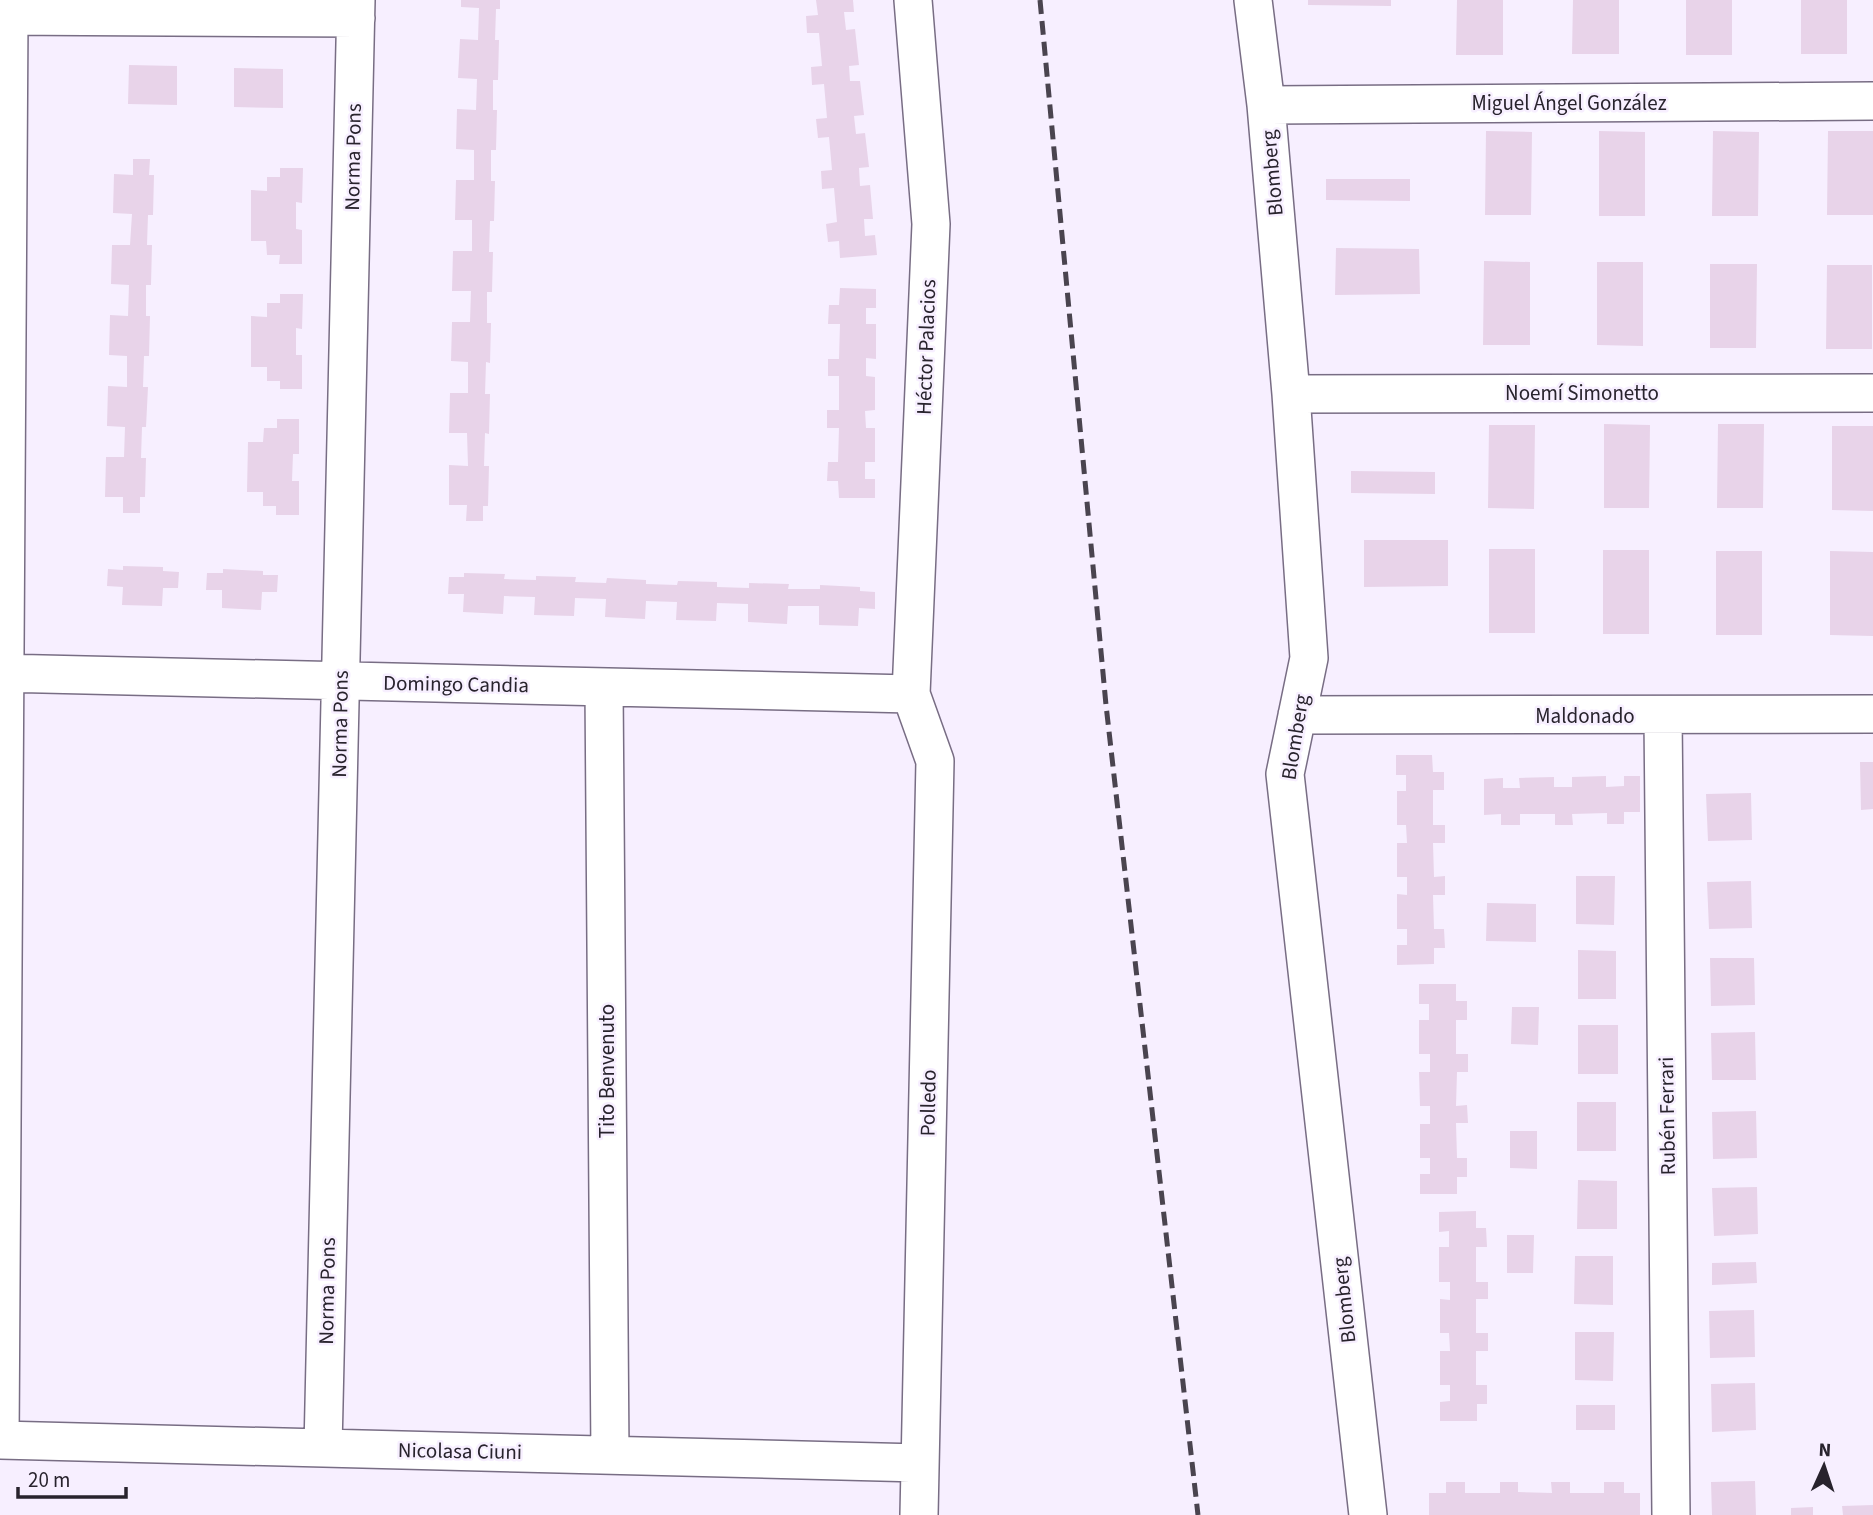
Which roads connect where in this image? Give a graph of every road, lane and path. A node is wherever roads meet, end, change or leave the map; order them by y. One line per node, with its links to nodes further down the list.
1 (913, 0): 12 (street, Héctor Palacios)
2 (1253, 0): 6 (street, Blomberg)
3 (356, 9): 4 (street); 10 (street, Norma Pons)
4 (5, 16): 9 (street)
5 (1873, 101): 6 (street, Miguel Ángel González)
6 (1266, 105): 8 (street, Blomberg)
7 (1873, 393): 8 (street, Noemí Simonetto)
8 (1291, 394): 13 (street, Blomberg)
9 (3, 673): 10 (street, Domingo Candia); 16 (street)
10 (341, 681): 11 (street, Domingo Candia); 17 (street, Norma Pons)
11 (604, 687): 12 (street, Domingo Candia); 18 (street, Tito Benvenuto)
12 (911, 694): 19 (street, Polledo)
13 (1297, 715): 15 (street, Maldonado); 21 (street, Blomberg)
14 (1873, 715): 15 (street, Maldonado)
15 (1663, 716): 22 (street, Rubén Ferrari)
16 (0, 1440): 17 (street, Nicolasa Ciuni)
17 (323, 1448): 18 (street, Nicolasa Ciuni)
18 (610, 1455): 19 (street, Nicolasa Ciuni)
19 (920, 1463): 20 (street, Polledo)
20 (919, 1515)
21 (1368, 1515)
22 (1671, 1515)

